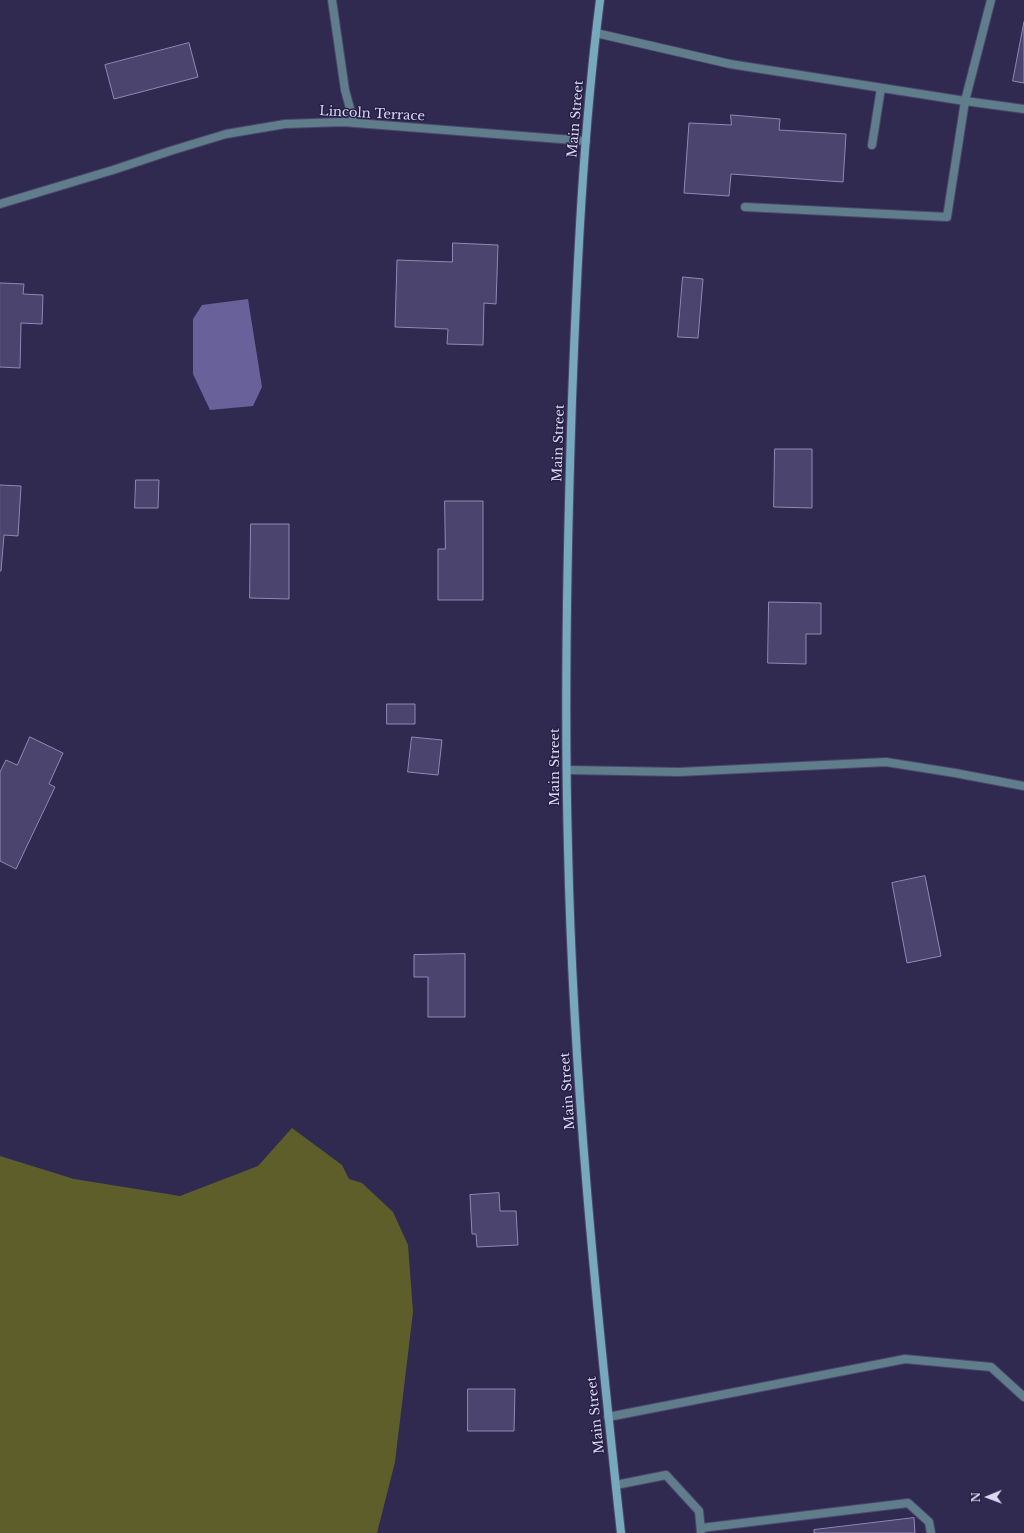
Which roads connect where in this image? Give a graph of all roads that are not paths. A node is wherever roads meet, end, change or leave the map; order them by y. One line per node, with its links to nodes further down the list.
1 (332, 0): 8 (street)
2 (600, 0): 4 (main road, Main Street)
3 (991, 0): 6 (street)
4 (596, 33): 5 (street); 9 (main road, Main Street)
5 (881, 88): 6 (street); 10 (street)
6 (966, 101): 7 (street); 12 (street)
7 (1024, 109)
8 (354, 123): 9 (street, Lincoln Terrace); 11 (street, Lincoln Terrace)
9 (586, 141): 13 (main road, Main Street)
10 (872, 145)
11 (0, 204)
12 (744, 207)
13 (567, 770): 14 (street); 16 (main road, Main Street)
14 (1024, 786)
15 (1024, 1397): 16 (street)
16 (608, 1417): 17 (main road, Main Street)
17 (616, 1485): 18 (street); 19 (main road, Main Street)
18 (701, 1530): 20 (street)
19 (621, 1533)
20 (931, 1533)

